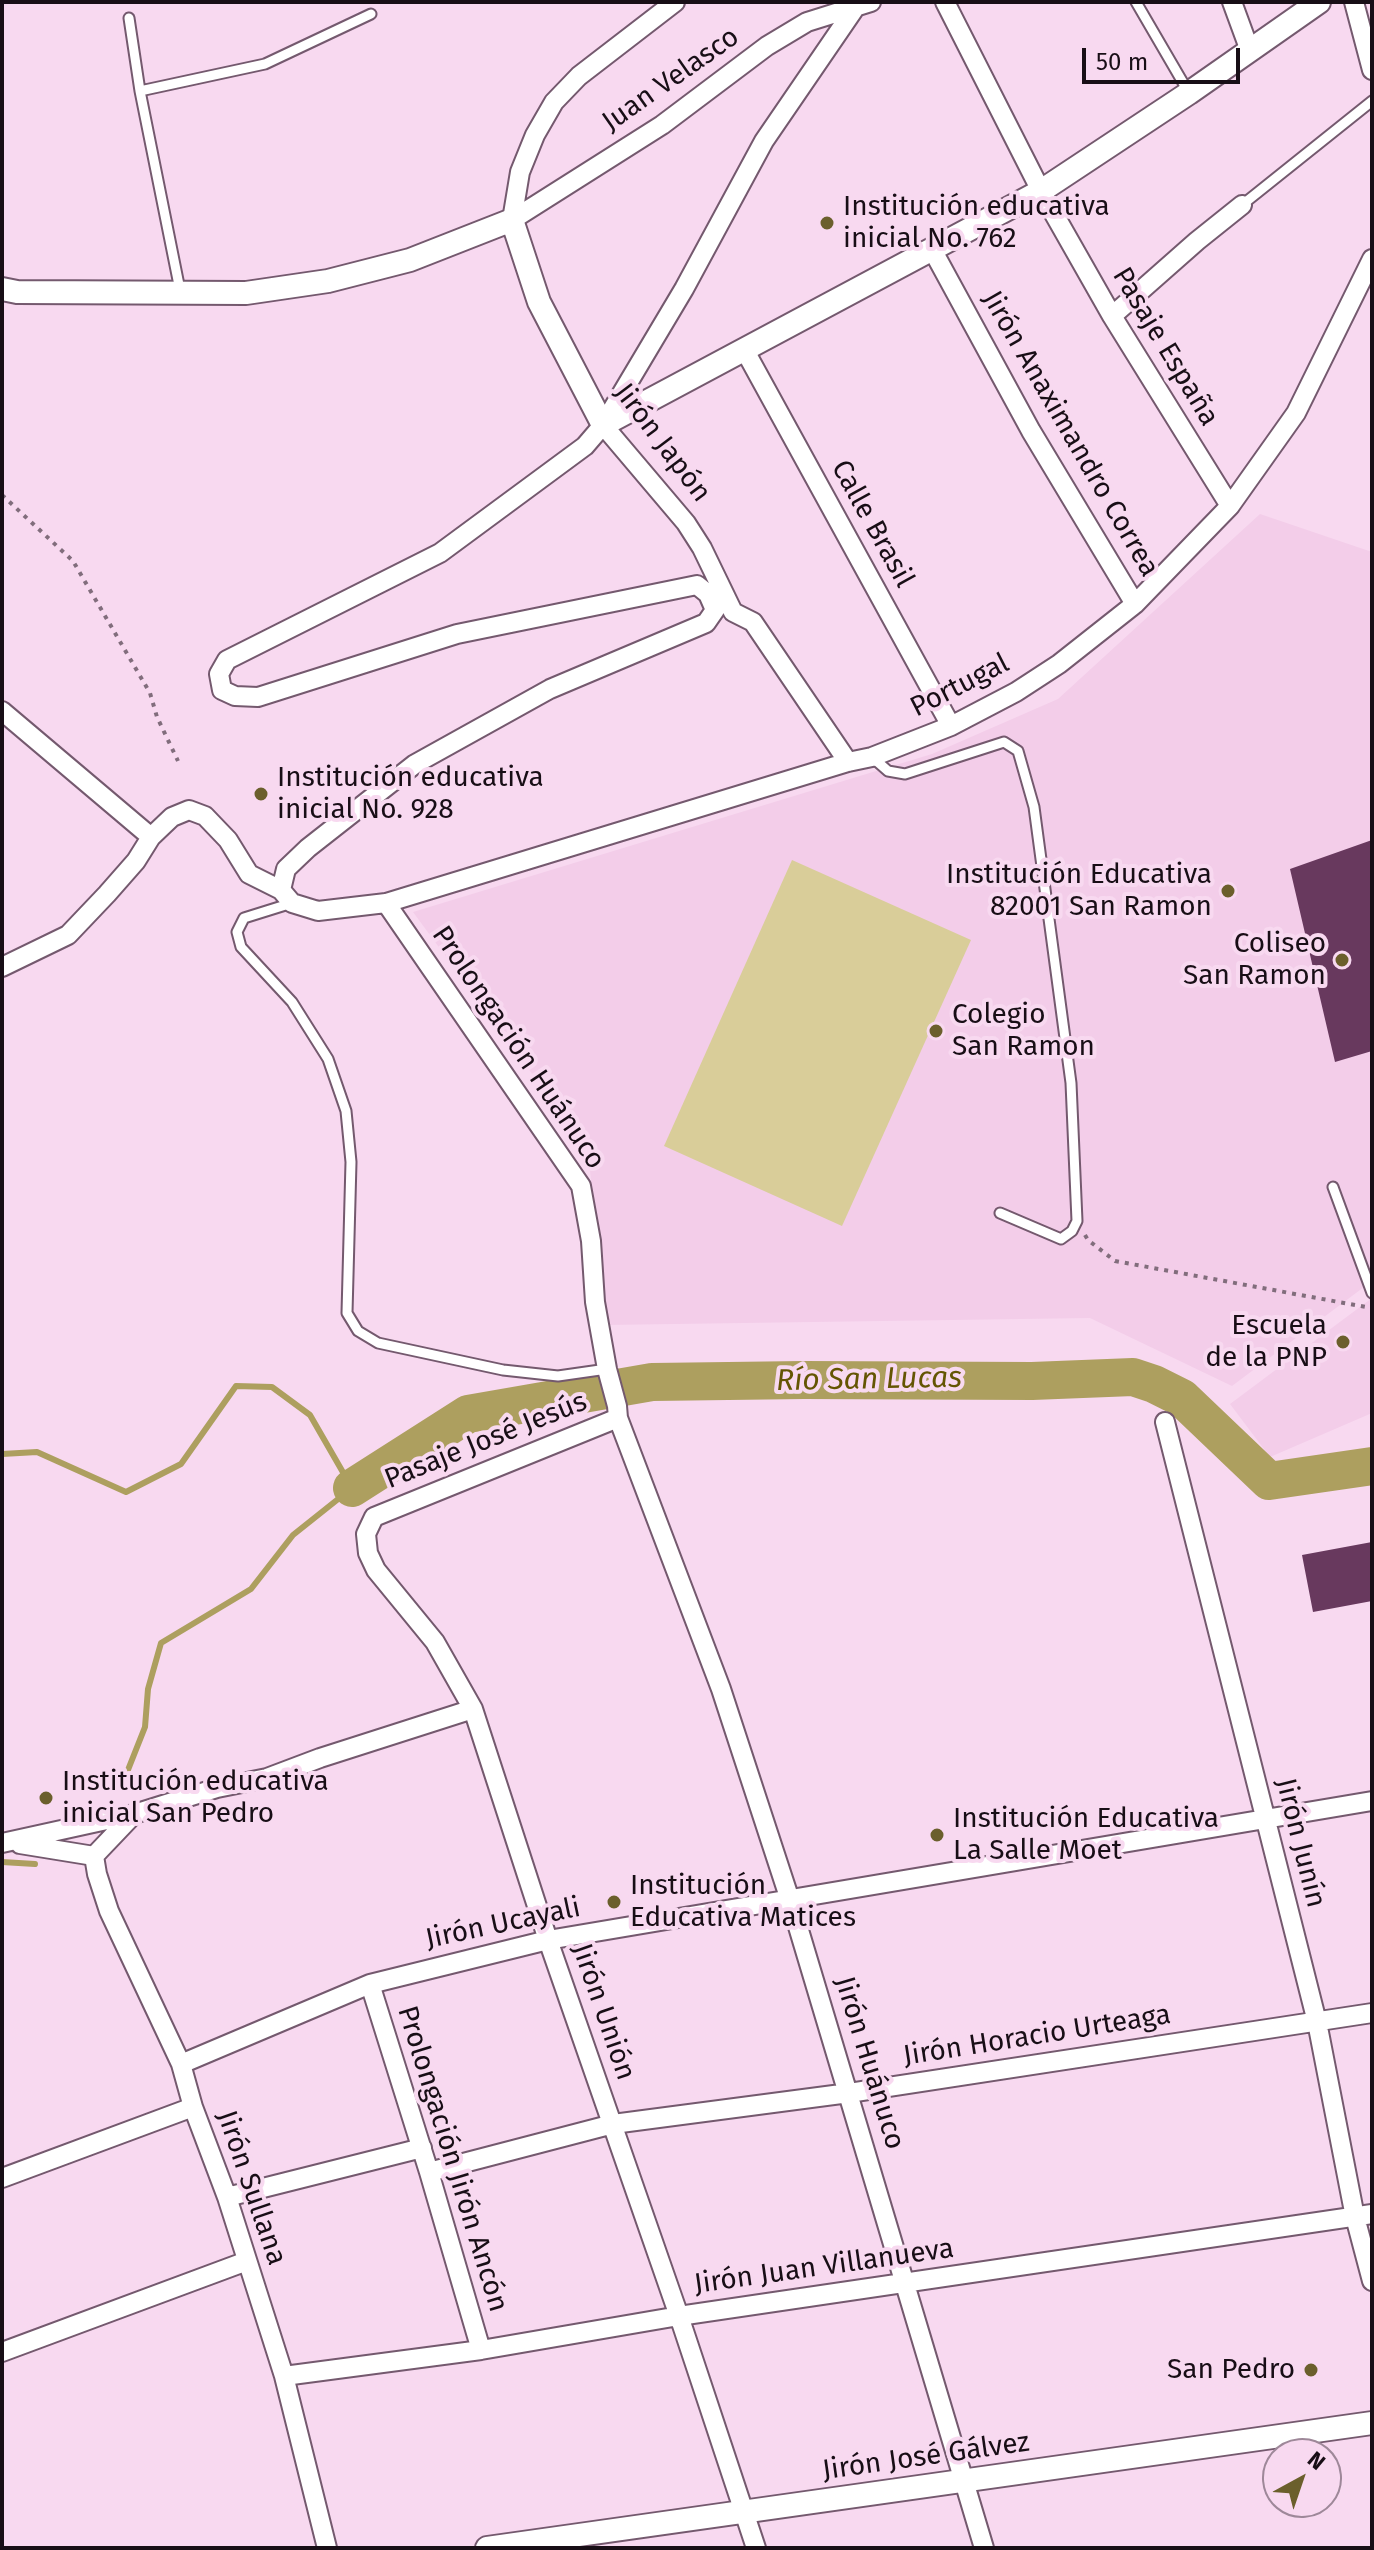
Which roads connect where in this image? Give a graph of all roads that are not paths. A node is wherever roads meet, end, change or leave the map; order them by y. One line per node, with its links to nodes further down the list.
1 (675, 2): 17 (street)
2 (945, 2): 15 (street, Pasaje España)
3 (1136, 2): 13 (lane)
4 (1232, 2): 10 (street)
5 (1319, 2): 10 (street)
6 (1354, 2): 11 (street)
7 (863, 5): 17 (street, Juan Velasco); 24 (street)
8 (371, 14): 12 (lane)
9 (129, 18): 12 (lane)
10 (1250, 51): 13 (street)
11 (1372, 70)
12 (140, 91): 21 (lane)
13 (1189, 93): 15 (street)
14 (1372, 101): 16 (lane)
15 (1041, 191): 18 (street); 22 (street, Pasaje España)
16 (1242, 205): 22 (street)
17 (512, 220): 21 (street); 24 (street, Jirón Japón)
18 (933, 251): 23 (street); 26 (street, Jirón Anaximandro Correa)
19 (1372, 259): 25 (street, Portugal)
20 (2, 289): 21 (street)
21 (180, 293)
22 (1112, 316): 25 (street, Pasaje España)
23 (744, 349): 24 (street); 29 (street, Calle Brasil)
24 (603, 425): 27 (street, Jirón Japón); 27 (street)
25 (1230, 506): 26 (street, Portugal)
26 (1135, 604): 29 (street, Portugal)
27 (724, 611): 31 (street, Jirón Japón); 33 (street)
28 (2, 711): 32 (street)
29 (951, 726): 30 (street, Portugal)
30 (872, 757): 31 (street, Portugal); 37 (lane)
31 (848, 762): 34 (street, Portugal)
32 (151, 837): 33 (street); 35 (street)
33 (286, 897): 34 (street, Portugal); 39 (lane)
34 (386, 903): 39 (street, Prolongación Huánuco)
35 (2, 967)
36 (1333, 1187): 38 (lane)
37 (1000, 1213)
38 (1372, 1293)
39 (608, 1374): 40 (street, Prolongación Huánuco)
40 (618, 1412): 42 (street, Pasaje José Jesús); 49 (street, Jirón Huánuco)
41 (1165, 1422): 46 (street, Jirón Junín)
42 (374, 1517): 43 (street, Jirón Unión)
43 (473, 1709): 45 (street); 50 (street, Jirón Unión)
44 (1372, 1801): 46 (street, Jirón Ucayali)
45 (134, 1814): 47 (street); 48 (street)
46 (1265, 1818): 49 (street, Jirón Ucayali); 53 (street, Jirón Junín)
47 (6, 1843): 48 (street)
48 (94, 1856): 54 (street, Jirón Sullana)
49 (790, 1900): 50 (street, Jirón Ucayali); 55 (street, Jirón Huánuco)
50 (548, 1940): 51 (street, Jirón Ucayali); 57 (street, Jirón Unión)
51 (370, 1984): 54 (street, Jirón Ucayali); 58 (street, Prolongación Jirón Ancón)
52 (1372, 2013): 53 (street, Jirón Horacio Urteaga)
53 (1317, 2022): 55 (street, Jirón Horacio Urteaga); 62 (street, Jirón Junín)
54 (181, 2064): 56 (street, Jirón Sullana)
55 (849, 2093): 57 (street, Jirón Horacio Urteaga); 65 (street, Jirón Huánuco)
56 (193, 2107): 60 (street); 61 (street, Jirón Sullana)
57 (613, 2124): 59 (street, Jirón Horacio Urteaga); 66 (street, Jirón Unión)
58 (422, 2148): 59 (street, Prolongación Jirón Ancón); 61 (street)
59 (429, 2172): 67 (street, Prolongación Jirón Ancón)
60 (2, 2178)
61 (227, 2197): 63 (street, Jirón Sullana)
62 (1363, 2216): 64 (street, Jirón Junín); 65 (street, Jirón Juan Villanueva)
63 (247, 2261): 68 (street); 69 (street, Jirón Sullana)
64 (1372, 2281)
65 (905, 2284): 66 (street, Jirón Juan Villanueva); 71 (street, Jirón Huánuco)
66 (679, 2316): 67 (street, Jirón Juan Villanueva); 72 (street, Jirón Unión)
67 (481, 2350): 69 (street, Jirón Juan Villanueva)
68 (2, 2352)
69 (284, 2376): 74 (street, Jirón Sullana)
70 (1372, 2423): 71 (street, Jirón José Gálvez)
71 (964, 2482): 72 (street, Jirón José Gálvez); 77 (street, Jirón Huánuco)
72 (744, 2512): 73 (street, Jirón José Gálvez); 76 (street, Jirón Unión)
73 (546, 2544): 75 (street, Jirón José Gálvez)
74 (327, 2548)
75 (487, 2548)
76 (756, 2548)
77 (984, 2548)

